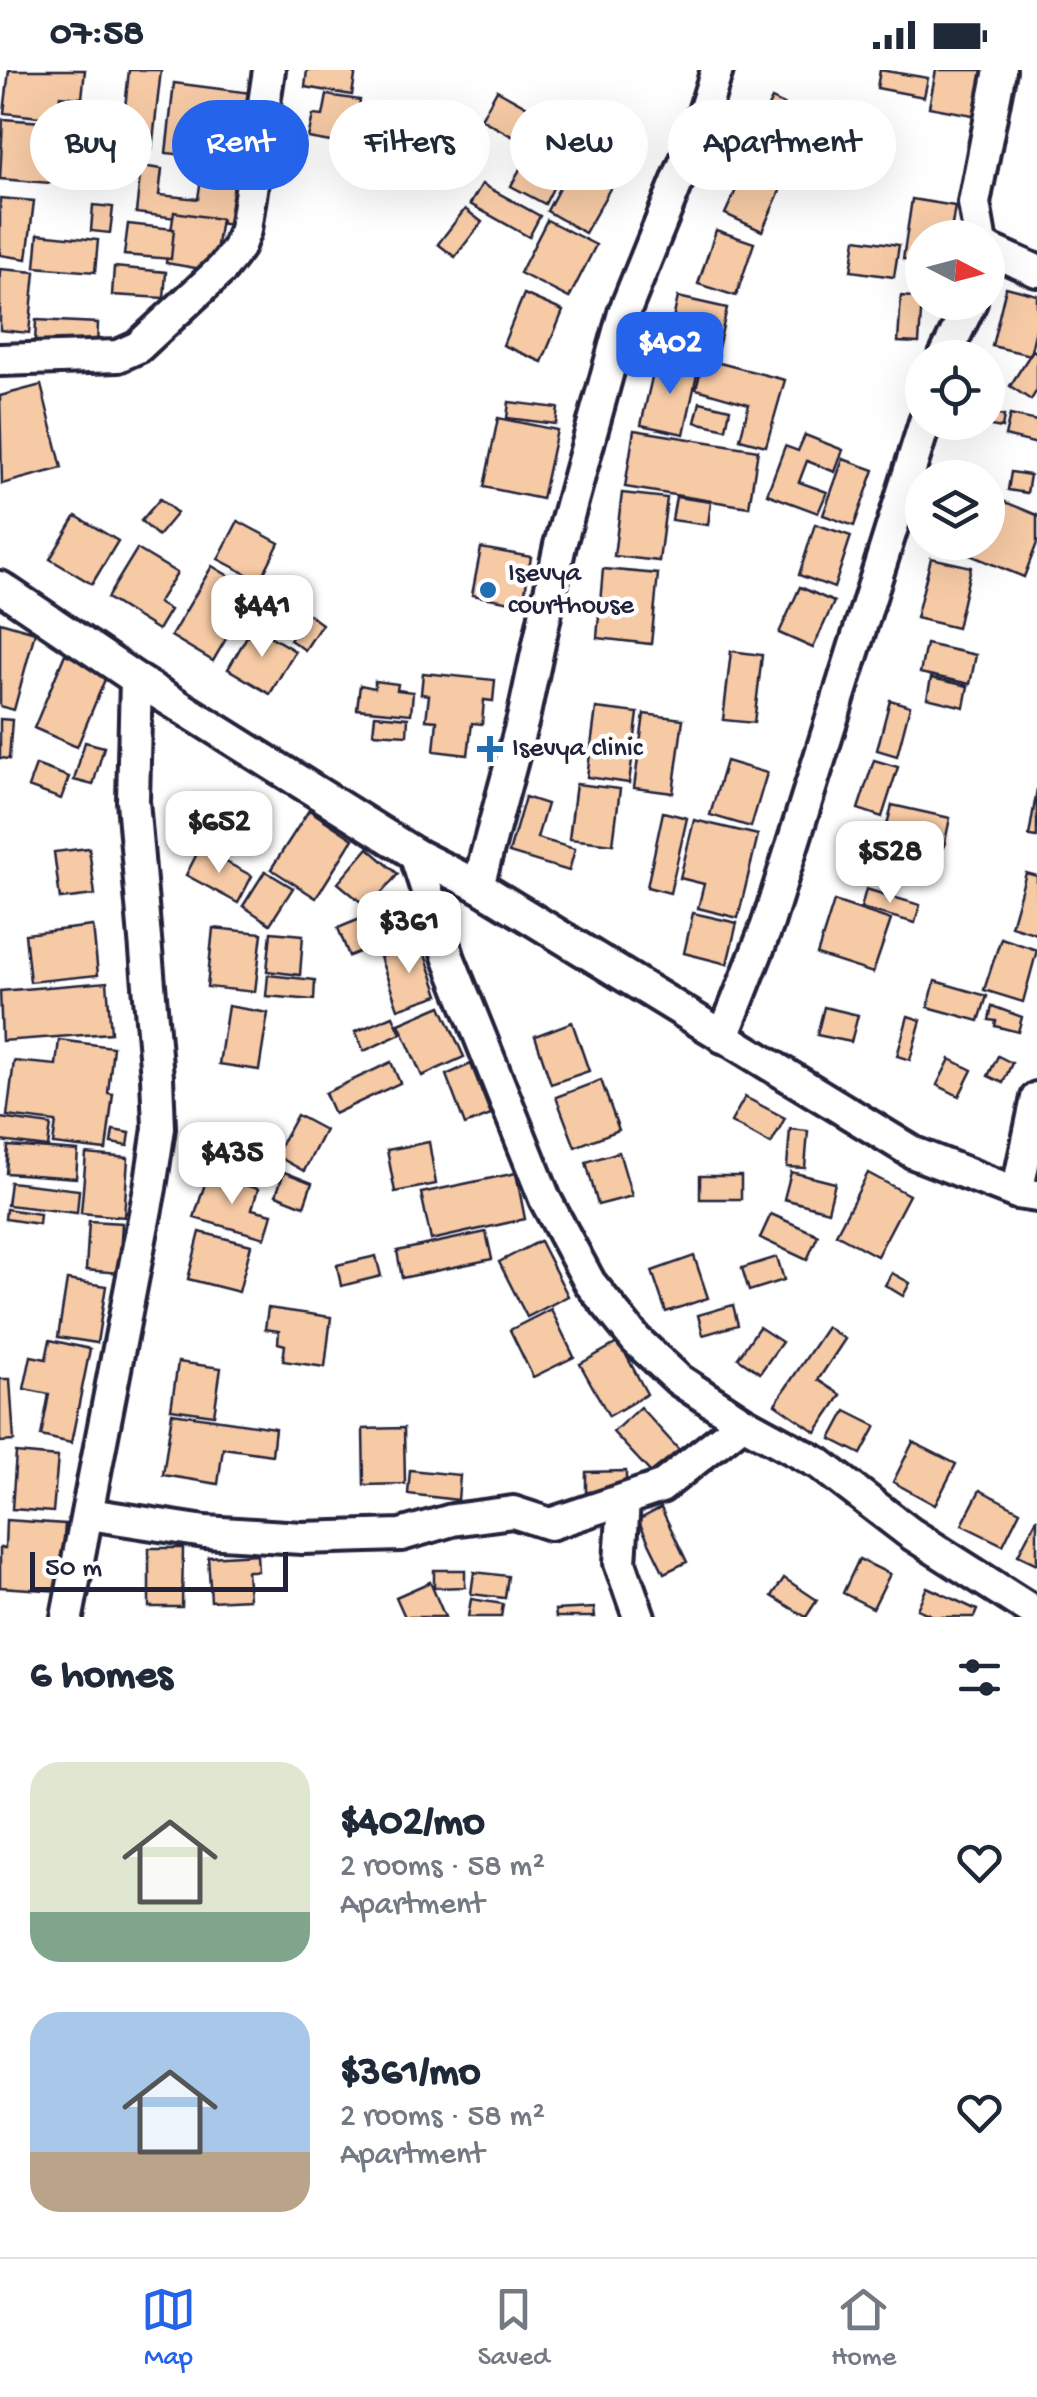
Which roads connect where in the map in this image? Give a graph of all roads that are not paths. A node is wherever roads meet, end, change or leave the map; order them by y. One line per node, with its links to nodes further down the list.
1 (269, 70): 7 (street)
2 (717, 70): 12 (street)
3 (1000, 70): 4 (street)
4 (979, 220)
5 (1005, 259): 6 (street)
6 (1037, 271)
7 (0, 360)
8 (919, 440): 13 (street)
9 (0, 587): 10 (street)
10 (136, 679): 11 (street); 18 (street)
11 (416, 854): 12 (street); 16 (street)
12 (478, 886): 13 (street)
13 (723, 1037): 15 (street)
14 (1037, 1098): 15 (street)
15 (1027, 1194)
16 (744, 1422): 17 (street); 19 (street)
17 (624, 1500): 18 (street); 21 (street)
18 (88, 1514): 20 (street)
19 (1037, 1614)
20 (67, 1617)
21 (639, 1617)

